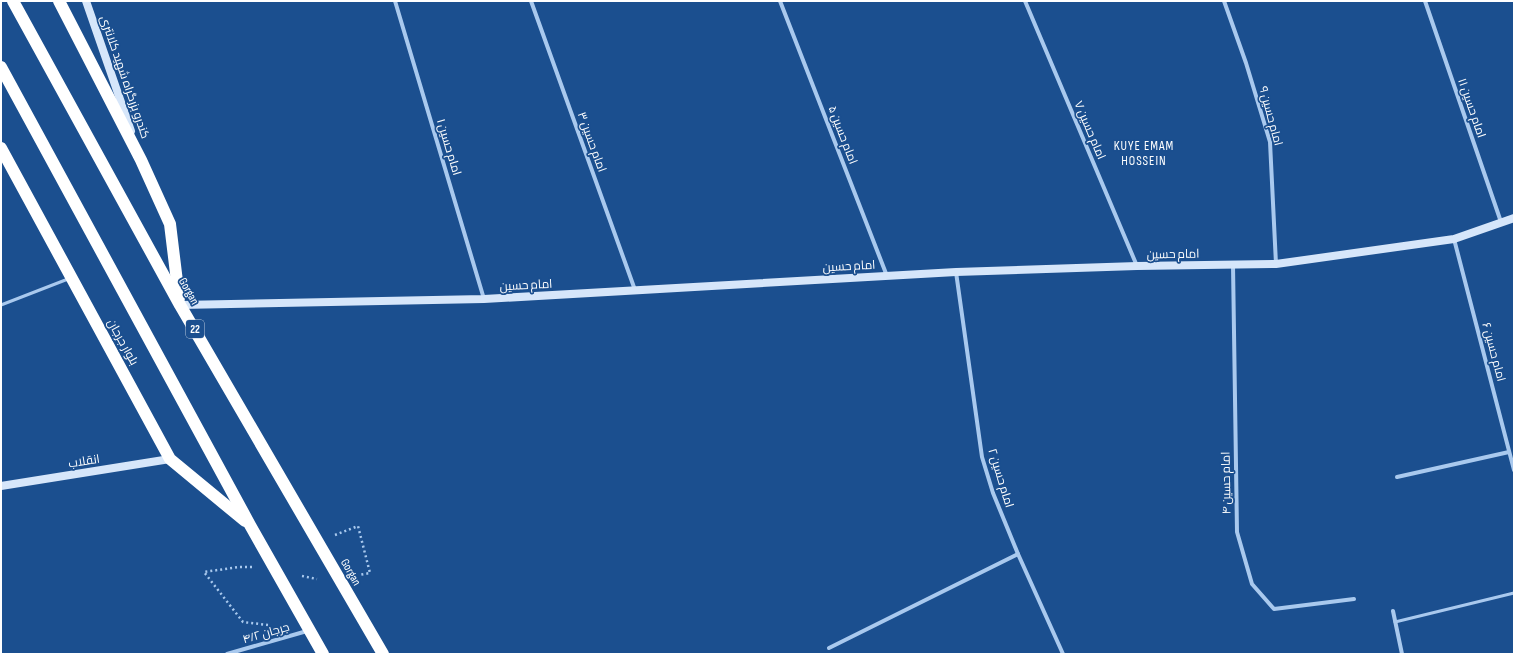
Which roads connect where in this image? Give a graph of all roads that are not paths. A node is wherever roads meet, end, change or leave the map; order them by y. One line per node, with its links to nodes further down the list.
1 (13, 1): 25 (highway, Gorgan / 22)
2 (59, 1): 12 (highway)
3 (86, 1): 12 (street, کندرو بزرگراه شهید کلانتری)
4 (395, 1): 23 (street, امام حسین ۱)
5 (531, 1): 22 (street, امام حسین ۳)
6 (780, 1): 20 (street, امام حسین ۵)
7 (1025, 1): 18 (street, امام حسین ۷)
8 (1224, 1): 16 (street, امام حسین ۹)
9 (1425, 1): 14 (street, امام حسین ۱۱)
10 (1, 67): 31 (highway)
11 (1, 148): 21 (highway, بلوار جرجان)
12 (141, 160): 25 (highway)
13 (1514, 218): 14 (street, امام حسین)
14 (1501, 222): 15 (street, امام حسین)
15 (1454, 239): 16 (street, امام حسین); 26 (street, امام حسین ۶)
16 (1276, 264): 17 (street, امام حسین)
17 (1233, 265): 18 (street, امام حسین); 34 (street, امام حسین ۴)
18 (1137, 266): 19 (street, امام حسین)
19 (956, 272): 20 (street, امام حسین); 32 (street, امام حسین ۲)
20 (887, 276): 22 (street, امام حسین)
21 (71, 277): 24 (lane); 27 (highway, بلوار جرجان)
22 (636, 291): 23 (street, امام حسین)
23 (484, 299): 25 (street, امام حسین)
24 (1, 305)
25 (180, 305): 41 (highway, Gorgan / 22)
26 (1510, 452): 28 (street, امام حسین ۶); 29 (street)
27 (170, 459): 30 (street, انقلاب); 31 (highway, بلوار جرجان)
28 (1514, 470)
29 (1397, 477)
30 (1, 486)
31 (250, 525): 37 (highway)
32 (1018, 554): 38 (street); 42 (street, امام حسین ۲)
33 (1514, 593): 36 (lane)
34 (1354, 599)
35 (1393, 611): 36 (street)
36 (1395, 622): 43 (street)
37 (310, 630): 39 (street, ۴/۲ جرجان); 40 (highway)
38 (829, 648)
39 (227, 654)
40 (323, 654)
41 (383, 654)
42 (1063, 654)
43 (1402, 654)

